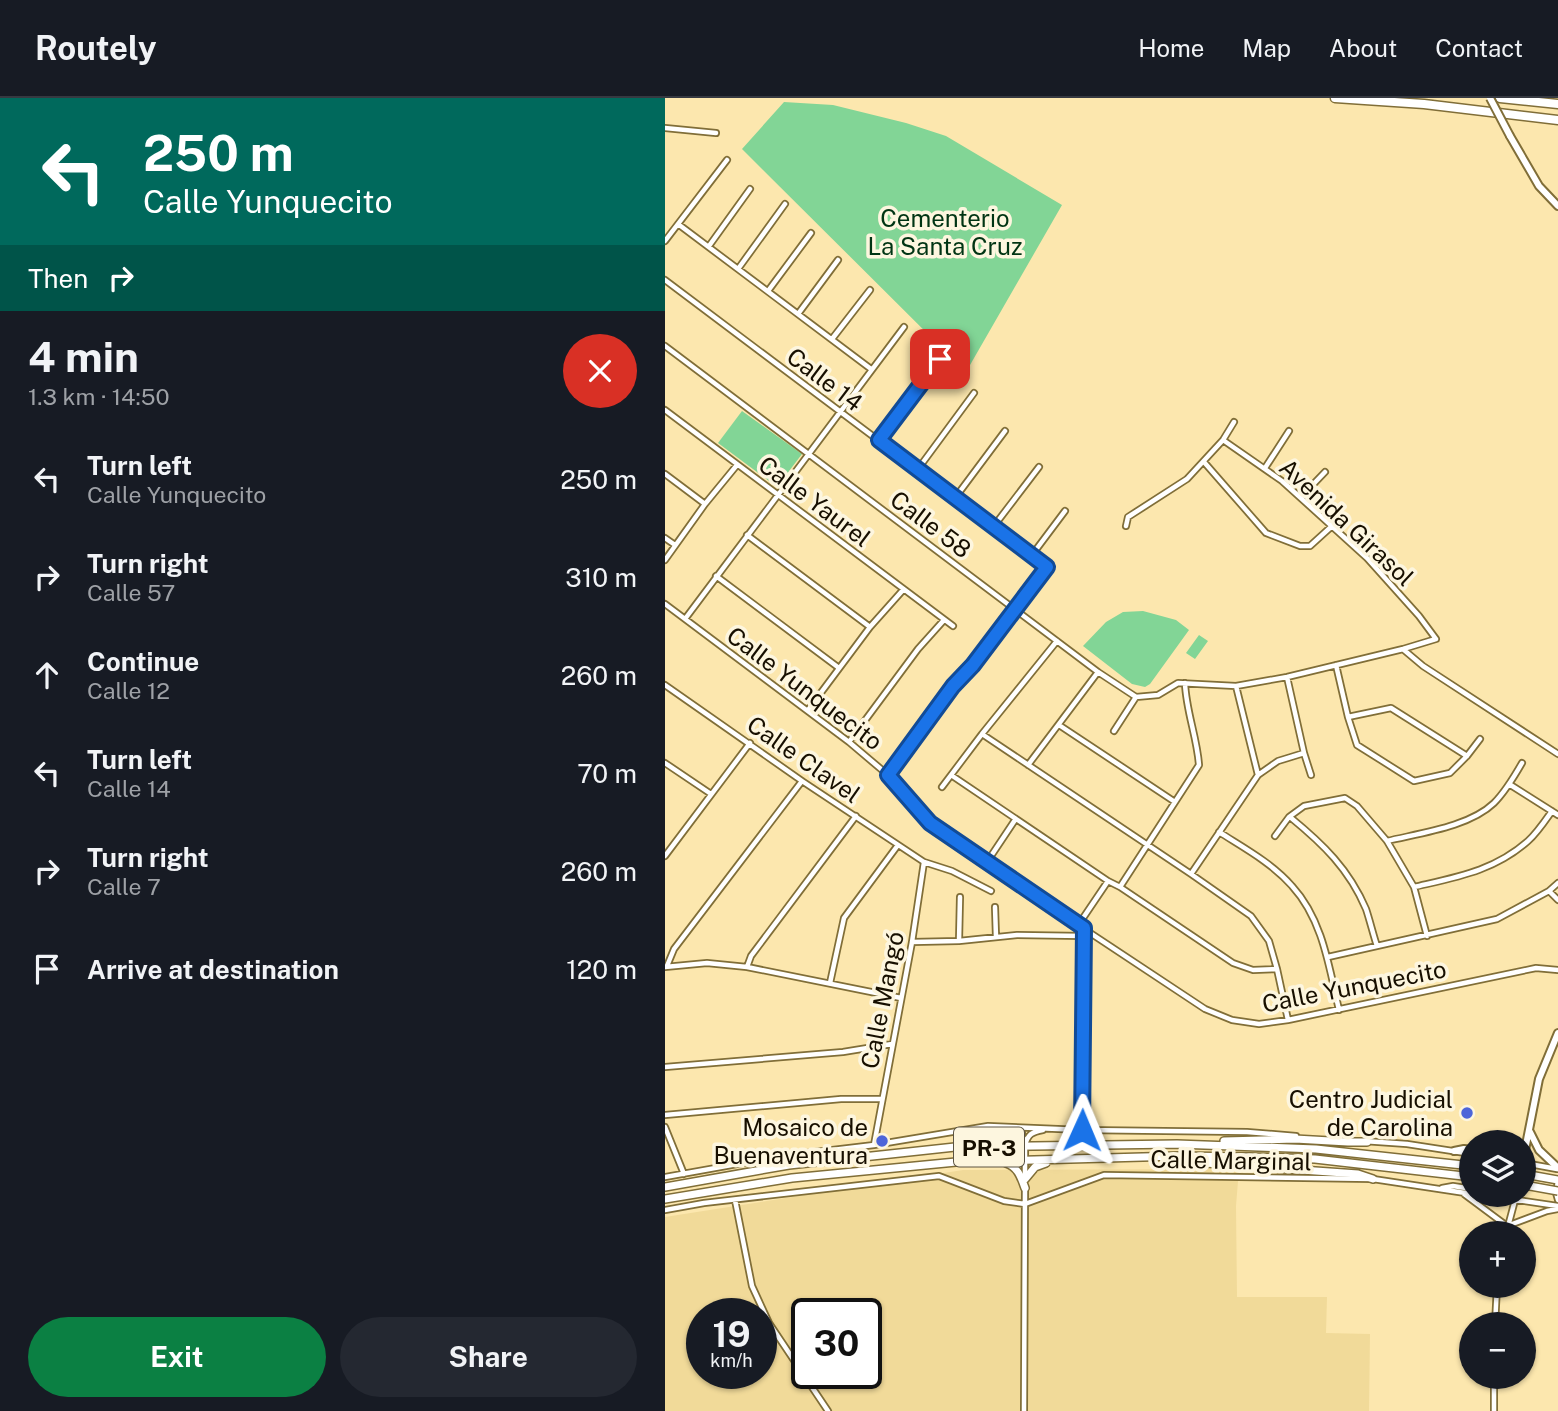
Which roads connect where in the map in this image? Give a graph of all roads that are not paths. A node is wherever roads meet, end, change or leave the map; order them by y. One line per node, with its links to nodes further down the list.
1 (1335, 98): 5 (highway)
2 (1490, 98): 11 (street, bridge)
3 (1500, 98): 4 (highway)
4 (1558, 104)
5 (1558, 120)
6 (665, 128): 7 (street)
7 (716, 133)
8 (727, 160): 12 (street)
9 (750, 189): 15 (street)
10 (785, 204): 17 (street)
11 (1558, 206)
12 (678, 224): 14 (street); 15 (street)
13 (811, 233): 20 (street)
14 (665, 241)
15 (709, 246): 17 (street)
16 (838, 260): 21 (street)
17 (738, 269): 20 (street)
18 (665, 280): 29 (street, Calle 14)
19 (870, 290): 23 (street)
20 (768, 291): 21 (street)
21 (798, 314): 23 (street)
22 (904, 327): 26 (street)
23 (832, 339): 26 (street)
24 (665, 346): 35 (street, Calle 58)
25 (940, 359): 33 (street)
26 (871, 369): 29 (street)
27 (974, 393): 40 (street)
28 (665, 410): 37 (street, Calle Yaurel)
29 (839, 412): 33 (street, Calle 14); 35 (street)
30 (1234, 422): 34 (street)
31 (1005, 431): 45 (street)
32 (1289, 431): 39 (street)
33 (879, 440): 40 (street, Calle 14)
34 (1223, 440): 36 (street); 39 (street, Avenida Girasol)
35 (808, 454): 43 (street); 59 (street, Calle 58)
36 (1204, 461): 49 (street); 50 (street)
37 (737, 465): 43 (street, Calle Yaurel); 46 (street)
38 (1039, 467): 48 (street)
39 (1265, 468): 44 (street, Avenida Girasol)
40 (918, 469): 45 (street, Calle 14)
41 (1325, 472): 44 (street)
42 (665, 474): 46 (street)
43 (778, 495): 51 (street); 57 (street, Calle Yaurel)
44 (1301, 497): 50 (street, Avenida Girasol)
45 (955, 498): 48 (street, Calle 14)
46 (705, 504): 53 (street)
47 (1065, 511): 54 (street)
48 (994, 526): 54 (street, Calle 14)
49 (1126, 526)
50 (1332, 527): 65 (street, Avenida Girasol)
51 (747, 535): 56 (street); 63 (street)
52 (665, 538): 53 (street)
53 (675, 545): 55 (street)
54 (1032, 555): 59 (street, Calle 14)
55 (665, 560)
56 (716, 576): 60 (street); 67 (street)
57 (903, 590): 61 (street, Calle Yaurel); 63 (street)
58 (665, 604): 60 (street, Calle Yunquecito)
59 (1016, 610): 64 (street, Calle 58); 88 (street)
60 (685, 619): 74 (street, Calle Yunquecito)
61 (944, 620): 62 (street, Calle Yaurel); 80 (street)
62 (953, 626)
63 (870, 627): 67 (street)
64 (1057, 640): 68 (street, Calle 58); 78 (street)
65 (1403, 649): 66 (street); 83 (street)
66 (1336, 666): 69 (street); 75 (street)
67 (839, 668): 74 (street)
68 (1098, 671): 73 (street, Calle 58); 76 (street)
69 (1286, 677): 72 (street); 82 (street)
70 (1185, 683): 72 (street); 73 (street); 96 (street)
71 (665, 685): 81 (street, Calle Clavel)
72 (1236, 685): 90 (street)
73 (1136, 697): 77 (street)
74 (808, 710): 80 (street, Calle Yunquecito)
75 (1348, 717): 84 (street); 84 (street)
76 (1059, 724): 87 (street); 96 (street)
77 (1114, 731)
78 (982, 734): 87 (street); 89 (street)
79 (1480, 739): 84 (street)
80 (849, 742): 88 (street, Calle Yunquecito)
81 (750, 743): 92 (street, Calle Clavel); 95 (street)
82 (1304, 753): 90 (street); 91 (street)
83 (1558, 754)
84 (1467, 756)
85 (665, 763): 95 (street)
86 (1522, 763): 93 (street)
87 (1027, 765): 106 (street)
88 (888, 775): 109 (street, Calle Yunquecito)
89 (951, 775): 94 (street); 101 (street)
90 (1258, 775): 102 (street)
91 (1311, 775)
92 (802, 781): 99 (street, Calle Clavel); 128 (street)
93 (1509, 784): 97 (street); 104 (street)
94 (942, 787)
95 (711, 794): 107 (street)
96 (1175, 802): 106 (street)
97 (1552, 811): 98 (street); 114 (street)
98 (1558, 815)
99 (856, 816): 105 (street, Calle Clavel); 129 (street)
100 (1289, 817): 103 (street); 104 (street); 126 (street)
101 (1015, 820): 109 (street); 111 (street)
102 (1219, 832): 110 (street); 127 (street)
103 (1275, 836)
104 (1387, 841): 114 (street)
105 (898, 845): 108 (street, Calle Clavel); 132 (street)
106 (1148, 845): 110 (street); 113 (street)
107 (665, 856)
108 (924, 862): 115 (street, Calle Clavel); 125 (street, Calle Mangó)
109 (987, 862): 120 (street, Calle Yunquecito)
110 (1191, 874): 130 (street)
111 (1108, 881): 113 (street); 120 (street)
112 (1558, 883): 116 (street)
113 (1120, 887): 130 (street)
114 (1414, 887): 122 (street)
115 (991, 891)
116 (1549, 891): 118 (street); 122 (street)
117 (960, 897): 124 (street)
118 (1558, 900)
119 (995, 907): 123 (street)
120 (1082, 927): 121 (street); 135 (street, Calle Yunquecito)
121 (1083, 936): 123 (street); 143 (street)
122 (1427, 936): 126 (street)
123 (996, 937): 124 (street)
124 (959, 941): 125 (street)
125 (912, 942): 133 (street, Calle Mangó)
126 (1377, 946): 127 (street)
127 (1328, 957): 134 (street)
128 (666, 967): 129 (street)
129 (747, 967): 132 (street)
130 (1277, 969): 135 (street)
131 (1558, 970): 134 (street, Calle Yunquecito)
132 (830, 983): 133 (street)
133 (901, 998): 137 (street, Calle Mangó)
134 (1339, 1010): 135 (street, Calle Yunquecito)
135 (1288, 1020)
136 (1558, 1032): 144 (street)
137 (892, 1044): 138 (street); 139 (street, Calle Mangó)
138 (665, 1067)
139 (881, 1099): 140 (street); 150 (street, Calle Mangó)
140 (665, 1115)
141 (665, 1127): 148 (street)
142 (1060, 1129): 143 (street, Calle Marginal); 145 (street, Calle Marginal); 152 (street)
143 (1082, 1130): 146 (street, Calle Marginal)
144 (1529, 1130)
145 (965, 1131): 150 (street, Calle Marginal); 152 (street)
146 (1367, 1142): 149 (main road); 154 (street, Calle Marginal)
147 (665, 1144): 148 (street)
148 (672, 1144): 162 (street)
149 (1177, 1144): 152 (main road, PR-3); 159 (main road, PR-3)
150 (874, 1145): 162 (street, Calle Marginal)
151 (1536, 1145): 161 (street)
152 (1025, 1146): 156 (street); 169 (main road, PR-3)
153 (1459, 1150): 154 (street)
154 (1454, 1151)
155 (1179, 1156): 157 (main road, PR-3); 163 (main road, PR-3); 166 (main road)
156 (1025, 1160): 157 (main road, PR-3); 158 (main road, PR-3); 168 (street)
157 (1057, 1160): 168 (main road)
158 (999, 1161): 168 (main road); 175 (main road, PR-3)
159 (1459, 1165)
160 (1536, 1165): 161 (street)
161 (1558, 1169)
162 (684, 1174): 165 (street, Calle Marginal)
163 (1459, 1176)
164 (1536, 1176): 167 (main road)
165 (665, 1177)
166 (1373, 1179): 172 (street, Calle Marginal); 179 (street, Calle Marginal)
167 (1558, 1180): 177 (street)
168 (1025, 1184): 179 (street)
169 (665, 1187)
170 (1536, 1187): 173 (main road, bridge)
171 (1459, 1188): 172 (street)
172 (1437, 1189): 174 (street, Calle Marginal)
173 (1558, 1191)
174 (1459, 1192)
175 (665, 1199)
176 (735, 1200): 179 (street); 182 (street); 186 (street)
177 (1558, 1200)
178 (1536, 1203): 181 (street)
179 (1025, 1204): 187 (street)
180 (1481, 1207): 183 (street)
181 (1558, 1208): 184 (street)
182 (665, 1210)
183 (1500, 1221)
184 (1520, 1221)
185 (1495, 1389): 188 (street)
186 (828, 1411)
187 (1024, 1411)
188 (1494, 1411)

